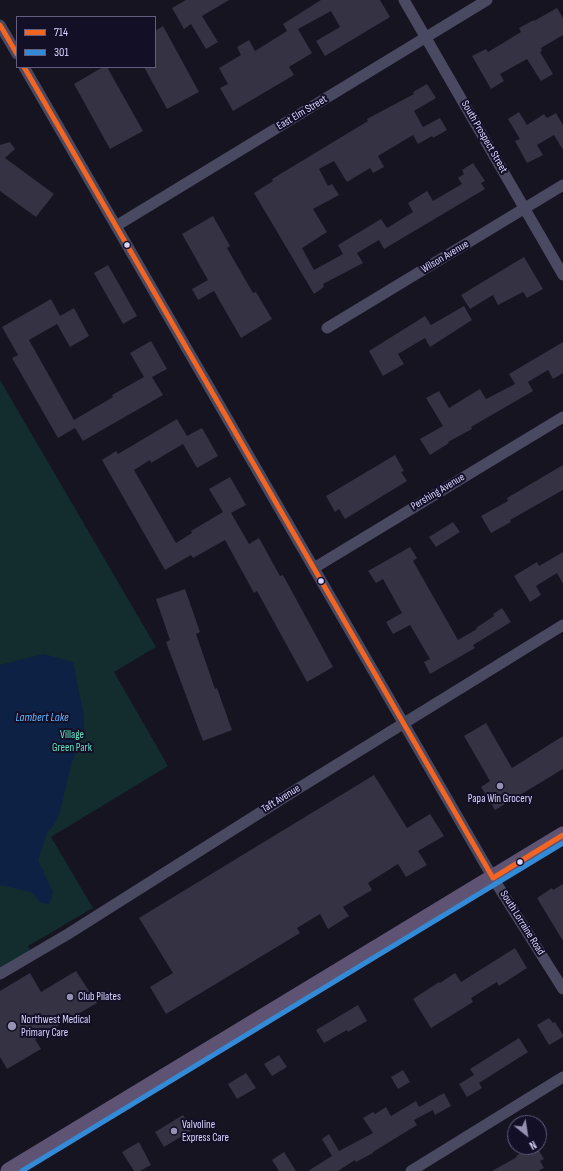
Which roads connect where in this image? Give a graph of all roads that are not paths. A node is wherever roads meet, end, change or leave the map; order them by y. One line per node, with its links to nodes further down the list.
1 (404, 0): 4 (street, South Prospect Street)
2 (487, 0): 4 (street, East Elm Street)
3 (0, 25): 5 (street)
4 (426, 37): 8 (street, South Prospect Street); 9 (street, East Elm Street)
5 (16, 52)
6 (25, 68): 9 (street, South Lorraine Road)
7 (563, 185): 8 (street, Wilson Avenue)
8 (525, 208): 10 (street, South Prospect Street); 11 (street, Wilson Avenue)
9 (116, 226): 13 (street, South Lorraine Road)
10 (563, 275)
11 (327, 328)
12 (563, 417): 13 (street, Pershing Avenue)
13 (314, 568): 15 (street, South Lorraine Road)
14 (563, 625): 15 (street, Taft Avenue)
15 (404, 724): 17 (street, South Lorraine Road); 18 (street, Taft Avenue)
16 (563, 835): 17 (main road)
17 (493, 878): 19 (street, South Lorraine Road); 21 (main road)
18 (0, 974)
19 (563, 989)
20 (563, 1077): 22 (street)
21 (9, 1171)
22 (410, 1171)

